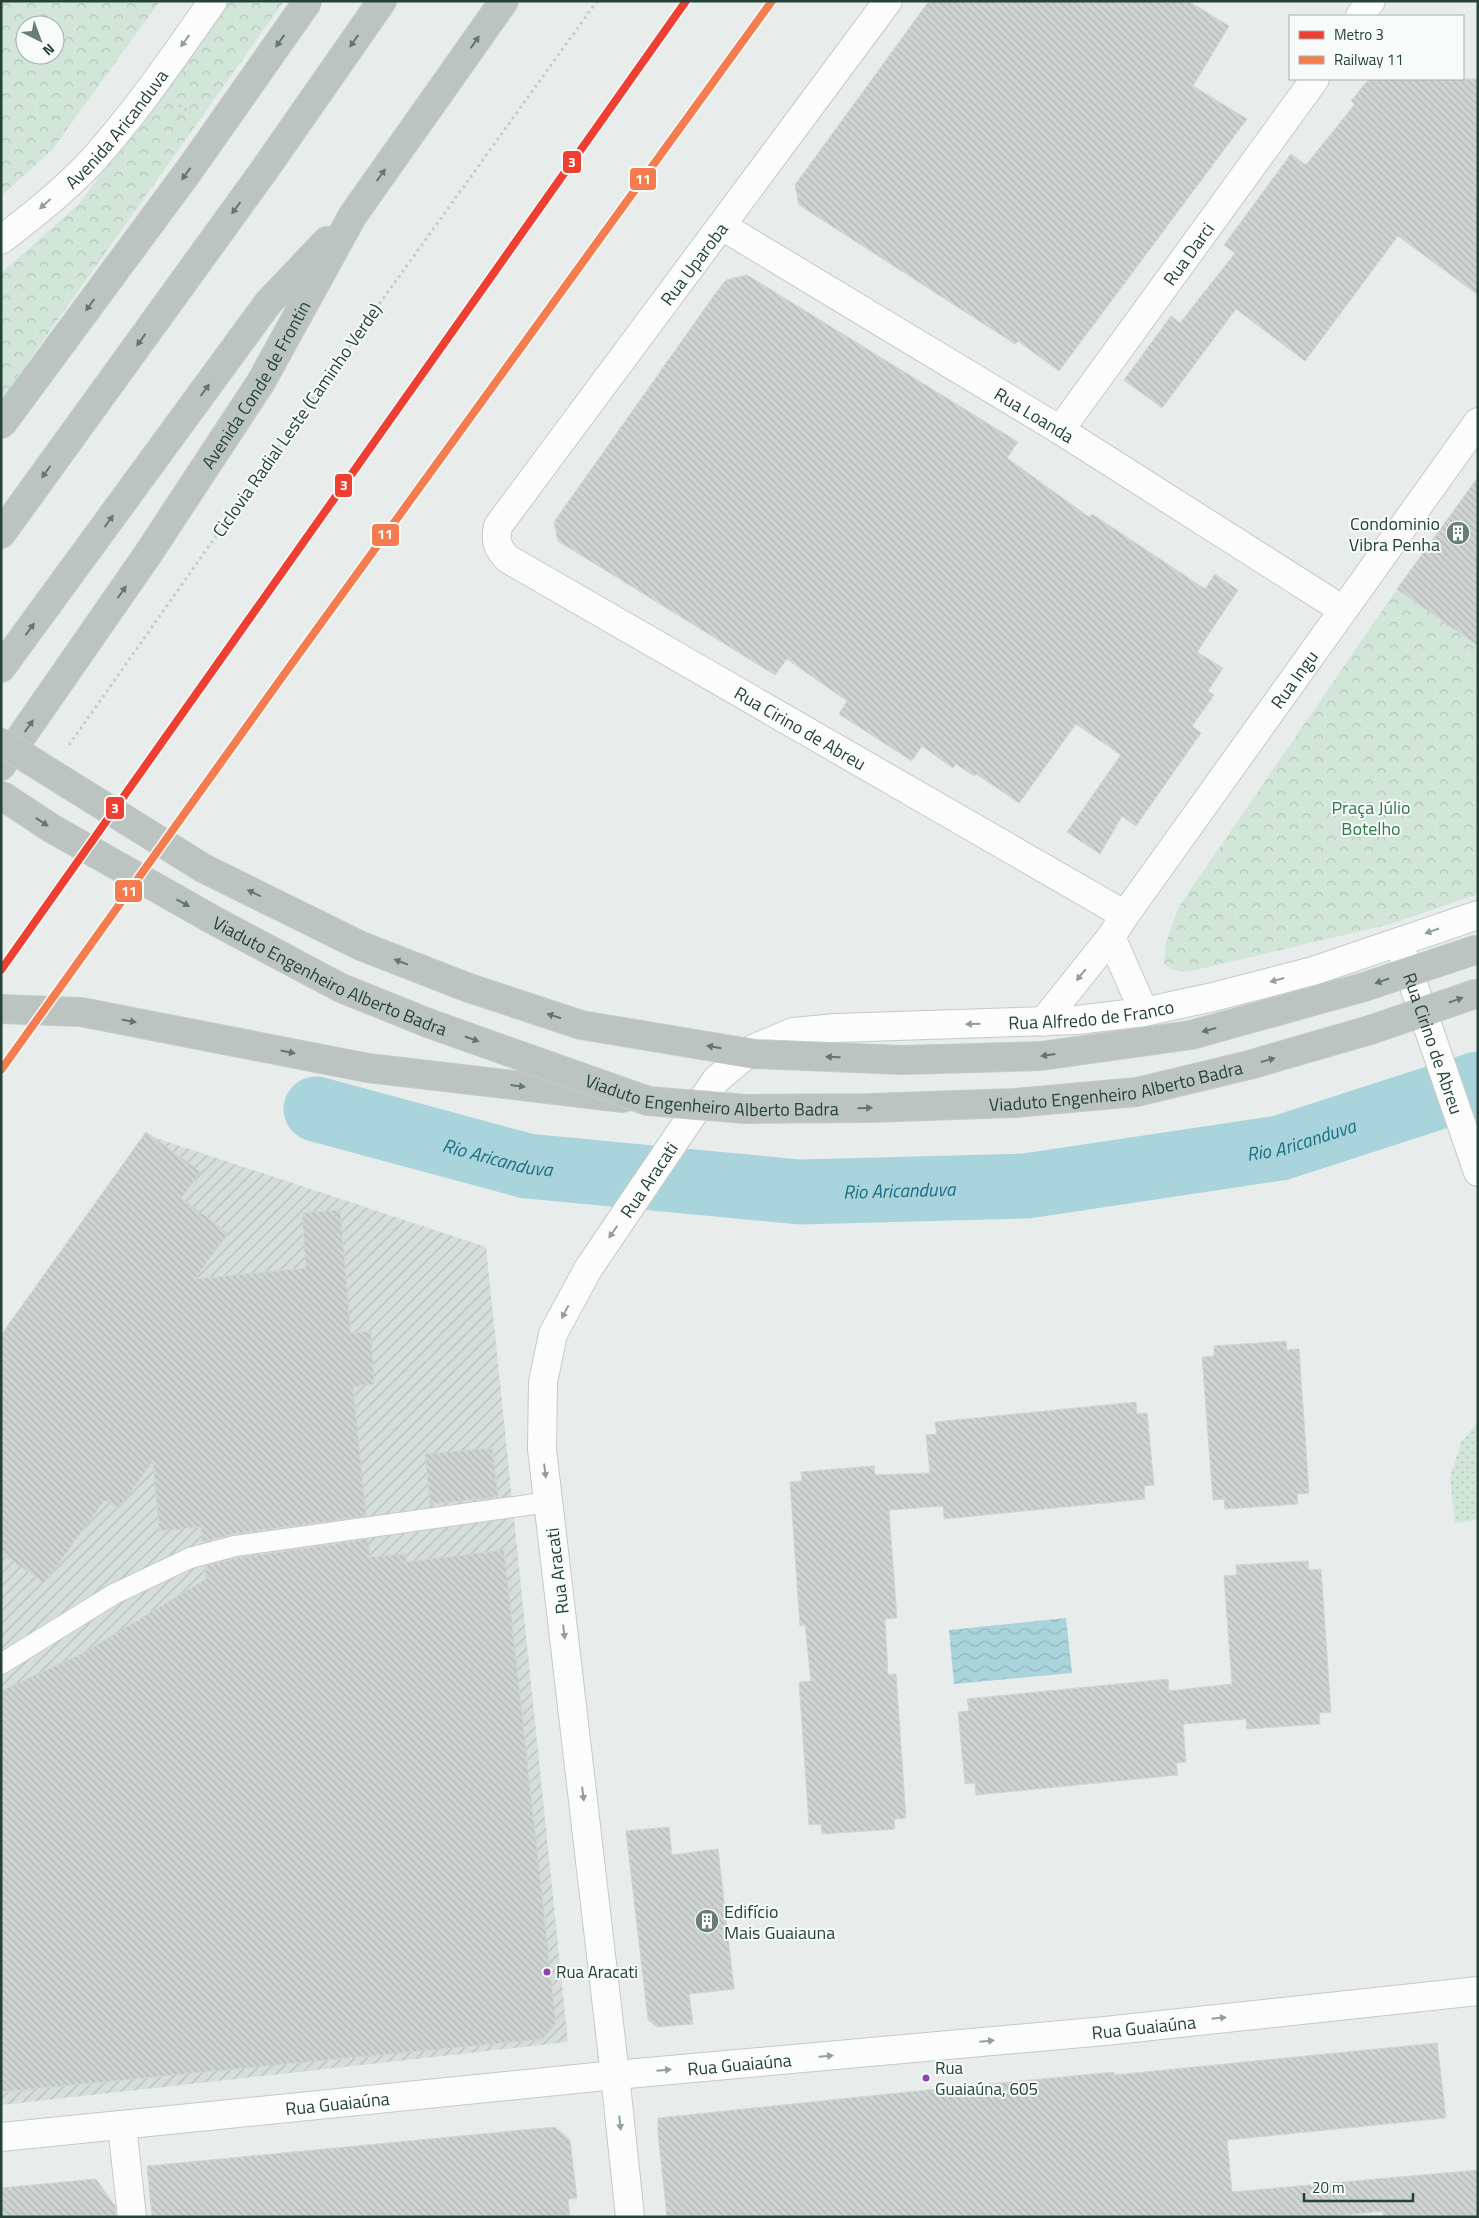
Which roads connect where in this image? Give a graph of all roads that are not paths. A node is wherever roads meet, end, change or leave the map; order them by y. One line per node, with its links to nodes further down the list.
1 (213, 1): 11 (street, Avenida Aricanduva, one-way to 11)
2 (308, 1): 13 (highway, one-way to 13, bridge)
3 (382, 1): 16 (highway, one-way to 16)
4 (504, 1): 9 (highway, Avenida Conde de Frontin, one-way to 4)
5 (888, 1): 10 (street, Rua Uparoba)
6 (1371, 1): 7 (street)
7 (1361, 15)
8 (1314, 80): 14 (street, Rua Darci)
9 (353, 215): 18 (highway, one-way to 9); 20 (highway, Avenida Conde de Frontin, one-way to 9)
10 (722, 226): 14 (street, Rua Loanda); 15 (street, Rua Uparoba)
11 (1, 240)
12 (1478, 422): 17 (street, Rua Ingu)
13 (1, 425)
14 (1060, 430): 17 (street, Rua Loanda)
15 (498, 526): 23 (street, Rua Cirino de Abreu)
16 (1, 534)
17 (1343, 610): 23 (street, Rua Ingu)
18 (1, 668)
19 (1, 742): 25 (highway, one-way to 19, bridge)
20 (1, 766)
21 (1, 795): 31 (highway, Viaduto Engenheiro Alberto Badra, one-way to 31, bridge)
22 (1478, 915): 24 (street, Rua Alfredo de Franco, one-way to 24)
23 (1118, 926): 28 (street); 29 (street, Rua Ingu, one-way to 29)
24 (1399, 942): 28 (street, Rua Alfredo de Franco, one-way to 28); 32 (street, Rua Cirino de Abreu)
25 (1478, 949)
26 (1478, 993): 31 (highway, Viaduto Engenheiro Alberto Badra, one-way to 26, bridge)
27 (1, 1009): 31 (highway, one-way to 31, bridge)
28 (1144, 1012): 29 (street, Rua Alfredo de Franco)
29 (1043, 1022): 30 (street, Rua Alfredo de Franco, one-way to 30)
30 (710, 1090): 33 (street, Rua Aracati, one-way to 33)
31 (648, 1101)
32 (1478, 1172)
33 (549, 1502): 34 (lane); 36 (street, Rua Aracati, one-way to 36)
34 (1, 1664)
35 (1478, 1991): 36 (street, Rua Guaiaúna, one-way to 35)
36 (615, 2075): 37 (street, Rua Guaiaúna); 40 (street, Rua Aracati, one-way to 40)
37 (122, 2125): 38 (street, Rua Guaiaúna); 39 (street)
38 (1, 2136)
39 (132, 2217)
40 (630, 2217)

